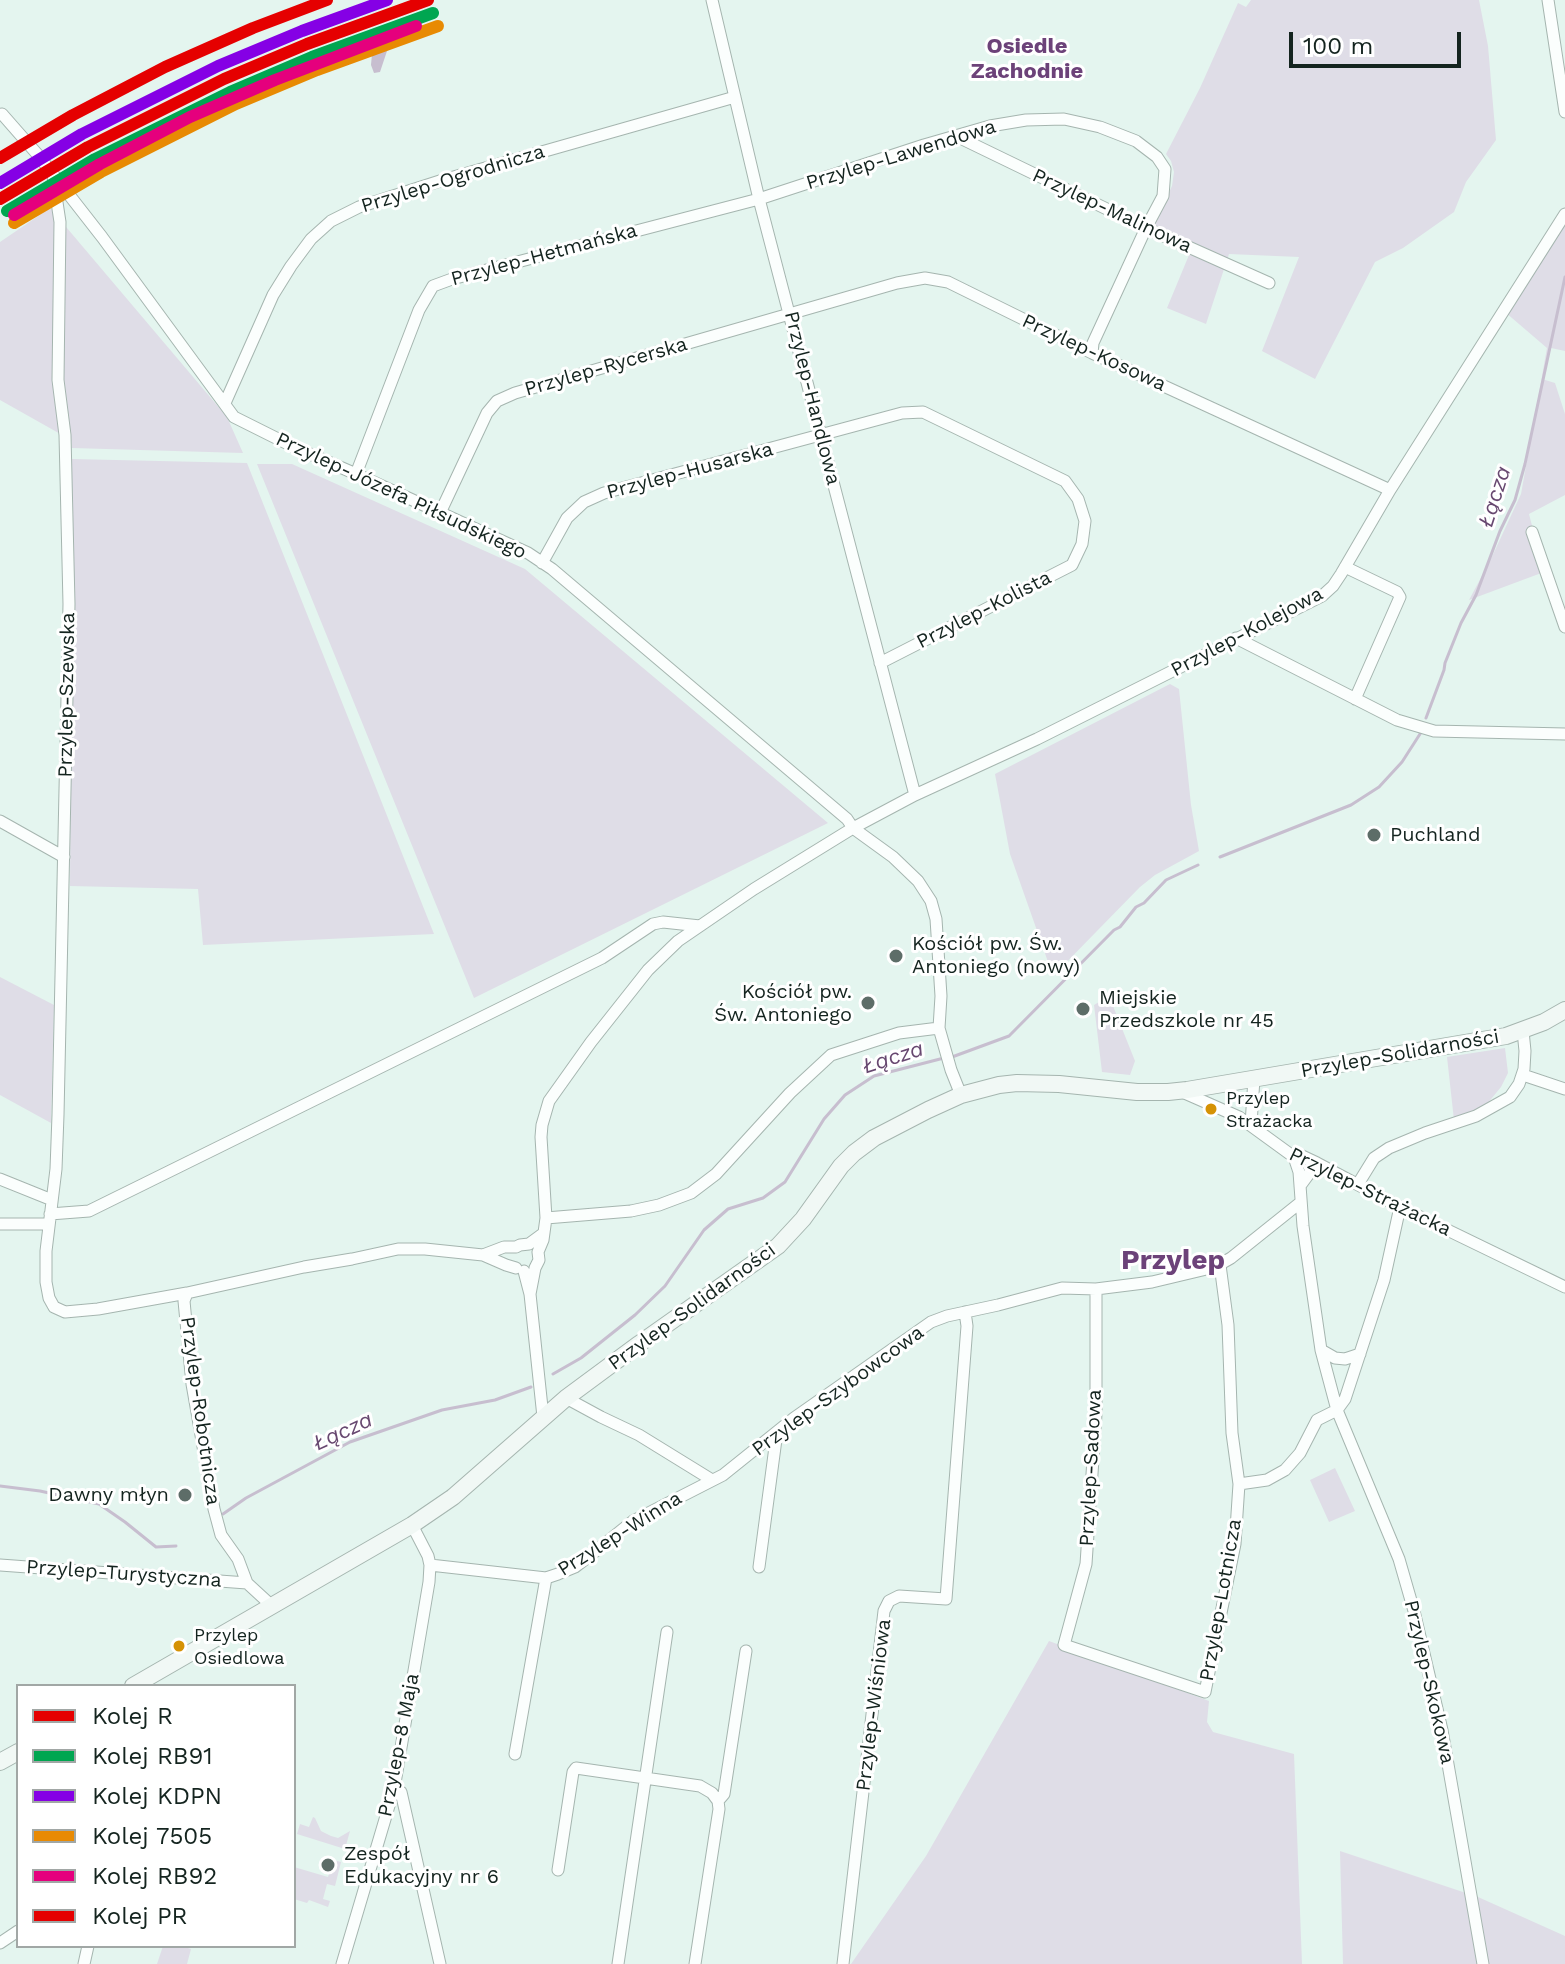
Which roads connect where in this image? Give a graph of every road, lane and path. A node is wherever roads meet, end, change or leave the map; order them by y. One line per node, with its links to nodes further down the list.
1 (712, 0): 3 (street, Przylep-Handlowa)
2 (1549, 1): 4 (street)
3 (735, 97): 8 (street, Przylep-Handlowa); 14 (street, Przylep-Ogrodnicza)
4 (1565, 112)
5 (2, 114): 7 (street, Przylep-Józefa Piłsudskiego)
6 (956, 136): 8 (street, Przylep-Lawendowa); 10 (street, Przylep-Malinowa); 10 (street, Przylep-Lawendowa)
7 (53, 176): 14 (street, Przylep-Józefa Piłsudskiego); 30 (street, Przylep-Szewska)
8 (759, 199): 12 (street, Przylep-Handlowa); 16 (street, Przylep-Hetmańska)
9 (1565, 214): 17 (street, Przylep-Kolejowa)
10 (1146, 228): 11 (street, Przylep-Malinowa); 13 (street, Przylep-Lawendowa)
11 (1269, 283)
12 (790, 314): 13 (street, Przylep-Kosowa); 15 (street, Przylep-Handlowa); 18 (street, Przylep-Rycerska)
13 (1092, 353): 17 (street, Przylep-Kosowa)
14 (225, 403): 16 (street, Przylep-Józefa Piłsudskiego)
15 (821, 435): 20 (street, Przylep-Husarska); 24 (street, Przylep-Handlowa); 24 (street, Przylep-Kolista)
16 (356, 474): 18 (street, Przylep-Józefa Piłsudskiego)
17 (1390, 490): 21 (street, Przylep-Kolejowa)
18 (440, 513): 20 (street, Przylep-Józefa Piłsudskiego)
19 (1532, 532): 22 (street)
20 (542, 563): 29 (street, Przylep-Józefa Piłsudskiego)
21 (1345, 567): 23 (street, Przylep-Kolejowa); 25 (street)
22 (1565, 627)
23 (1236, 638): 25 (street); 27 (street, Przylep-Kolejowa)
24 (880, 663): 27 (street, Przylep-Handlowa)
25 (1355, 699): 26 (street)
26 (1565, 734)
27 (915, 795): 29 (street, Przylep-Kolejowa)
28 (0, 821): 30 (street)
29 (853, 828): 31 (street); 33 (street)
30 (64, 857): 46 (street, Przylep-Szewska)
31 (700, 926): 49 (street); 50 (street)
32 (1565, 1010): 34 (main road, Przylep-Solidarności)
33 (939, 1028): 39 (street); 49 (street)
34 (1523, 1031): 35 (street, Przylep-Solidarności); 36 (main road, Przylep-Solidarności)
35 (1523, 1075): 37 (street); 44 (street)
36 (1254, 1079): 38 (main road, Przylep-Solidarności); 40 (street)
37 (1565, 1089)
38 (1179, 1091): 39 (main road, Przylep-Solidarności); 40 (street, Przylep-Strażacka)
39 (961, 1095): 63 (main road, Przylep-Solidarności)
40 (1251, 1124): 41 (street, Przylep-Strażacka)
41 (1294, 1157): 42 (street, Przylep-Strażacka); 45 (street, Przylep-Skokowa)
42 (1317, 1163): 44 (street, Przylep-Strażacka); 45 (street)
43 (0, 1179): 46 (street)
44 (1358, 1184): 48 (street, Przylep-Strażacka)
45 (1300, 1186): 47 (street, Przylep-Skokowa)
46 (52, 1200): 50 (street, Przylep-Szewska)
47 (1301, 1202): 55 (street, Przylep-Szybowcowa); 61 (street, Przylep-Skokowa)
48 (1400, 1207): 57 (street, Przylep-Strażacka); 62 (street)
49 (546, 1218): 53 (street)
50 (49, 1219): 51 (street); 59 (street, Przylep-Robotnicza)
51 (0, 1224)
52 (516, 1247): 53 (street, Przylep-Robotnicza); 54 (street, Przylep-Robotnicza); 56 (street)
53 (534, 1248): 56 (street)
54 (483, 1255): 56 (street, Przylep-Robotnicza); 59 (street, Przylep-Robotnicza)
55 (1220, 1265): 58 (street, Przylep-Szybowcowa); 68 (street, Przylep-Lotnicza)
56 (525, 1269): 65 (street)
57 (1565, 1287)
58 (1096, 1289): 60 (street, Przylep-Szybowcowa); 77 (street, Przylep-Sadowa)
59 (187, 1293): 74 (street, Przylep-Robotnicza)
60 (965, 1312): 66 (street, Przylep-Szybowcowa); 89 (street, Przylep-Wiśniowa)
61 (1321, 1350): 62 (street); 64 (street, Przylep-Skokowa)
62 (1360, 1354): 64 (street)
63 (566, 1398): 65 (main road, Przylep-Solidarności); 67 (street)
64 (1337, 1410): 68 (street); 90 (street, Przylep-Skokowa)
65 (543, 1417): 69 (main road, Przylep-Solidarności)
66 (777, 1432): 67 (street, Przylep-Szybowcowa); 72 (street)
67 (712, 1480): 73 (street, Przylep-Winna)
68 (1239, 1484): 77 (street, Przylep-Lotnicza)
69 (412, 1525): 71 (street); 75 (main road, Przylep-Solidarności)
70 (0, 1565): 74 (street, Przylep-Turystyczna)
71 (430, 1565): 73 (street, Przylep-Winna); 82 (street, Przylep-8 Maja)
72 (759, 1567)
73 (546, 1578): 80 (street)
74 (247, 1583): 75 (street, Przylep-Robotnicza)
75 (272, 1606): 79 (main road, Przylep-Solidarności)
76 (667, 1632): 81 (street)
77 (1064, 1645)
78 (746, 1651): 83 (street)
79 (136, 1684)
80 (515, 1754)
81 (645, 1778): 83 (street); 84 (street); 87 (street)
82 (394, 1789): 85 (street, Przylep-8 Maja); 86 (street)
83 (718, 1801): 88 (street)
84 (558, 1870)
85 (342, 1964)
86 (440, 1964)
87 (618, 1964)
88 (695, 1964)
89 (843, 1964)
90 (1483, 1964)

